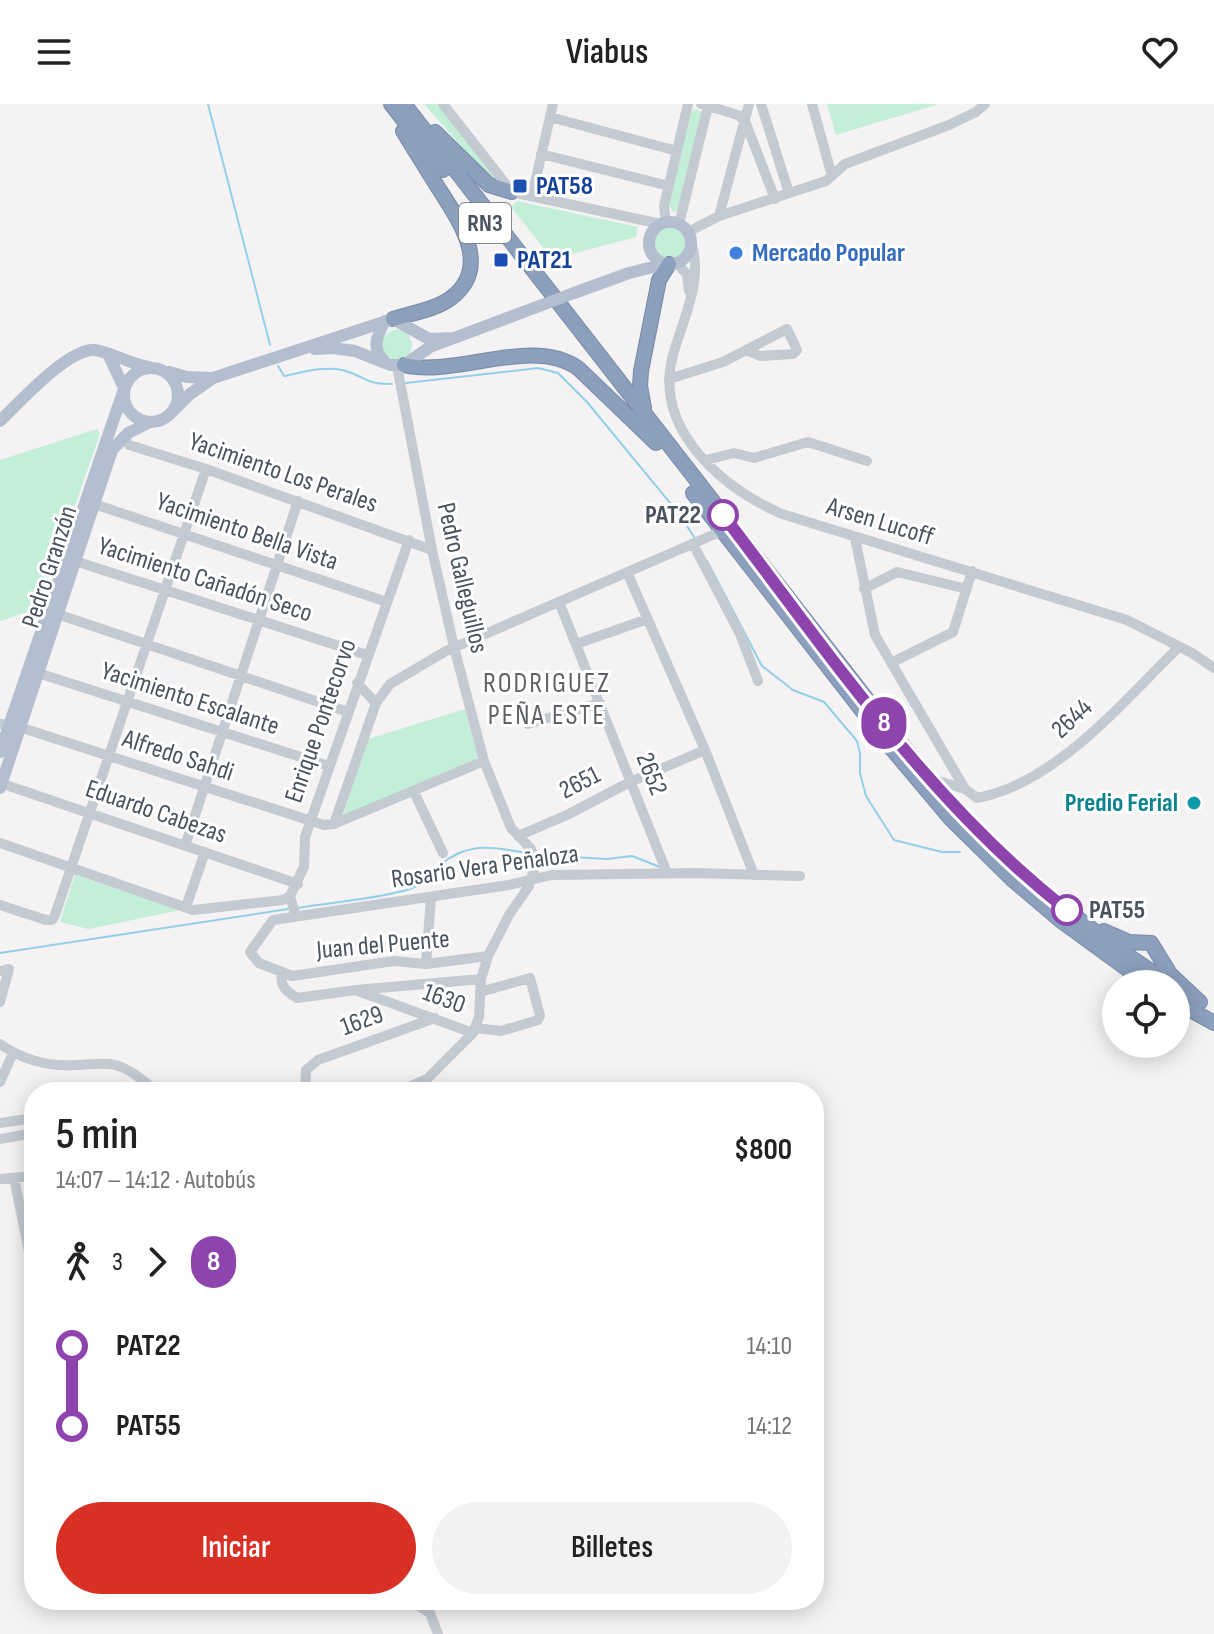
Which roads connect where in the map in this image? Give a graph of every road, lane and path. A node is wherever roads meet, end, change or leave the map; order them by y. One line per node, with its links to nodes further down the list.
1 (388, 104): 28 (highway); 45 (highway, RN3)
2 (406, 104): 17 (highway); 43 (highway, RN3)
3 (443, 104): 17 (street)
4 (553, 104): 11 (street)
5 (688, 104): 13 (street)
6 (749, 104): 12 (street)
7 (761, 104): 18 (street)
8 (812, 104): 15 (street)
9 (985, 104): 15 (street)
10 (705, 105): 12 (street); 23 (street, Arsen Lucoff)
11 (550, 117): 13 (street); 14 (street)
12 (745, 121): 20 (street); 21 (street)
13 (677, 151): 16 (street)
14 (541, 154): 16 (street); 19 (street)
15 (832, 176): 18 (street)
16 (669, 186): 22 (street)
17 (512, 192): 19 (street)
18 (789, 193): 20 (street)
19 (532, 196): 22 (street)
20 (775, 199): 21 (street)
21 (719, 216): 23 (street)
22 (663, 223): 23 (main road); 24 (main road)
23 (686, 232): 25 (main road); 27 (street, Arsen Lucoff)
24 (649, 245): 25 (main road); 26 (main road)
25 (670, 264): 26 (main road); 27 (street); 43 (highway)
26 (629, 273): 30 (main road, bridge)
27 (690, 301): 38 (street, Arsen Lucoff)
28 (389, 320): 29 (main road); 32 (main road); 34 (main road)
29 (413, 330): 30 (main road); 34 (main road)
30 (454, 338): 34 (main road)
31 (748, 351): 38 (street)
32 (288, 353): 34 (main road); 37 (main road)
33 (108, 354): 35 (main road); 39 (main road); 41 (main road)
34 (400, 362): 45 (highway); 56 (street, Pedro Galleguillos)
35 (149, 367): 36 (main road); 39 (main road)
36 (163, 370): 37 (main road); 40 (main road)
37 (213, 378): 40 (main road)
38 (669, 379): 46 (street, Arsen Lucoff)
39 (123, 390): 42 (main road); 85 (main road, Pedro Granzón)
40 (172, 412): 42 (main road)
41 (0, 421)
42 (150, 422): 44 (main road)
43 (654, 426): 92 (highway, RN3)
44 (123, 437): 48 (street, Yacimiento Los Perales); 50 (main road, Pedro Granzón)
45 (656, 443): 51 (highway, RN3)
46 (706, 460): 47 (street); 53 (street, Arsen Lucoff)
47 (867, 461)
48 (206, 469): 49 (street, Yacimiento Los Perales); 52 (street)
49 (298, 501): 54 (street, Yacimiento Los Perales); 58 (street)
50 (94, 504): 52 (street, Yacimiento Bella Vista); 57 (main road, Pedro Granzón)
51 (722, 531): 55 (street); 121 (highway, RN3)
52 (184, 534): 58 (street, Yacimiento Bella Vista); 63 (street)
53 (855, 538): 59 (street, Arsen Lucoff); 61 (street)
54 (409, 540): 56 (street, Yacimiento Los Perales); 64 (street, Enrique Pontecorvo)
55 (693, 544): 60 (street); 78 (street)
56 (432, 550): 71 (street, Pedro Galleguillos)
57 (75, 561): 63 (street, Yacimiento Cañadón Seco); 66 (main road, Pedro Granzón)
58 (277, 566): 64 (street, Yacimiento Bella Vista); 68 (street)
59 (972, 571): 62 (street); 72 (street, Arsen Lucoff)
60 (627, 572): 65 (street); 67 (street)
61 (864, 589): 62 (street); 74 (street)
62 (967, 589): 74 (street)
63 (165, 590): 68 (street, Yacimiento Cañadón Seco); 69 (street)
64 (387, 602): 73 (street, Enrique Pontecorvo)
65 (559, 602): 70 (street, 2652); 71 (street)
66 (57, 614): 69 (street); 76 (main road, Pedro Granzón)
67 (648, 619): 70 (street); 87 (street)
68 (259, 620): 73 (street, Yacimiento Cañadón Seco); 77 (street)
69 (146, 644): 77 (street); 80 (street)
70 (576, 644): 82 (street, 2652)
71 (454, 647): 81 (street); 90 (street, Pedro Galleguillos)
72 (1179, 647): 75 (street, Arsen Lucoff); 96 (street, 2644)
73 (367, 655): 79 (street, Enrique Pontecorvo)
74 (891, 663): 96 (street)
75 (1214, 668)
76 (38, 673): 80 (street, Yacimiento Escalante); 85 (main road, Pedro Granzón)
77 (241, 676): 83 (street); 86 (street)
78 (758, 681)
79 (357, 683): 81 (street); 83 (street, Enrique Pontecorvo)
80 (127, 701): 86 (street, Yacimiento Escalante); 89 (street)
81 (376, 703): 100 (street)
82 (600, 703): 84 (street); 93 (street, 2652)
83 (348, 712): 91 (street, Enrique Pontecorvo)
84 (528, 724)
85 (9, 725): 88 (main road, Pedro Granzón); 89 (street, Alfredo Sahdi); 94 (main road, Pedro Granzón)
86 (223, 732): 91 (street, Yacimiento Escalante); 95 (street)
87 (705, 750): 93 (street, 2651); 108 (street)
88 (0, 752)
89 (108, 757): 95 (street, Alfredo Sahdi); 98 (street)
90 (484, 761): 97 (street); 101 (street, Pedro Galleguillos)
91 (329, 766): 99 (street, Enrique Pontecorvo)
92 (928, 778): 96 (street); 117 (highway, RN3)
93 (630, 782): 101 (street, 2651); 107 (street, 2652)
94 (1, 785): 98 (street, Eduardo Cabezas)
95 (204, 788): 99 (street, Alfredo Sahdi); 103 (street)
96 (965, 789)
97 (414, 792): 100 (street); 105 (street)
98 (89, 812): 103 (street, Eduardo Cabezas); 106 (street)
99 (309, 823): 100 (street, Alfredo Sahdi); 111 (street, Enrique Pontecorvo)
100 (329, 824)
101 (518, 836): 110 (street, Pedro Galleguillos)
102 (0, 843): 106 (street)
103 (185, 846): 104 (street, Eduardo Cabezas)
104 (205, 852): 111 (street, Eduardo Cabezas); 115 (street)
105 (443, 853)
106 (71, 867): 114 (street); 115 (street)
107 (667, 873): 108 (street, Rosario Vera Peñaloza); 110 (street, Rosario Vera Peñaloza)
108 (754, 875): 109 (street, Rosario Vera Peñaloza)
109 (800, 876)
110 (531, 880): 113 (street, Rosario Vera Peñaloza); 118 (street)
111 (298, 884): 112 (street, Enrique Pontecorvo)
112 (290, 896): 115 (street); 116 (street)
113 (431, 897): 116 (street, Rosario Vera Peñaloza); 119 (street)
114 (0, 905)
115 (186, 907)
116 (296, 917): 123 (street, Rosario Vera Peñaloza)
117 (1079, 920): 122 (highway, RN3); 129 (highway)
118 (488, 956): 119 (street, Juan del Puente); 124 (street)
119 (426, 964): 123 (street, Juan del Puente)
120 (4, 970): 128 (street)
121 (1129, 970)
122 (1151, 970)
123 (282, 974): 125 (street, Juan del Puente)
124 (481, 979): 125 (street, Juan del Puente); 126 (street)
125 (356, 990): 132 (street, 1630)
126 (480, 992): 134 (street); 134 (street)
127 (1190, 996): 129 (highway)
128 (0, 1002)
129 (1200, 1002): 131 (highway)
130 (1190, 1010): 133 (highway)
131 (1214, 1010)
132 (435, 1018): 134 (street, 1630); 139 (street, 1629)
133 (1214, 1023)
134 (474, 1030): 140 (street)
135 (0, 1044): 136 (street)
136 (13, 1053): 137 (street); 138 (street)
137 (0, 1082)
138 (144, 1082)
139 (305, 1082)
140 (420, 1082)
141 (24, 1119): 142 (street)
142 (0, 1123)
143 (24, 1135): 144 (street)
144 (0, 1139)
145 (24, 1177): 146 (street)
146 (14, 1178): 147 (street); 148 (street)
147 (0, 1179)
148 (24, 1227)
149 (425, 1610): 150 (street)
150 (438, 1634)

